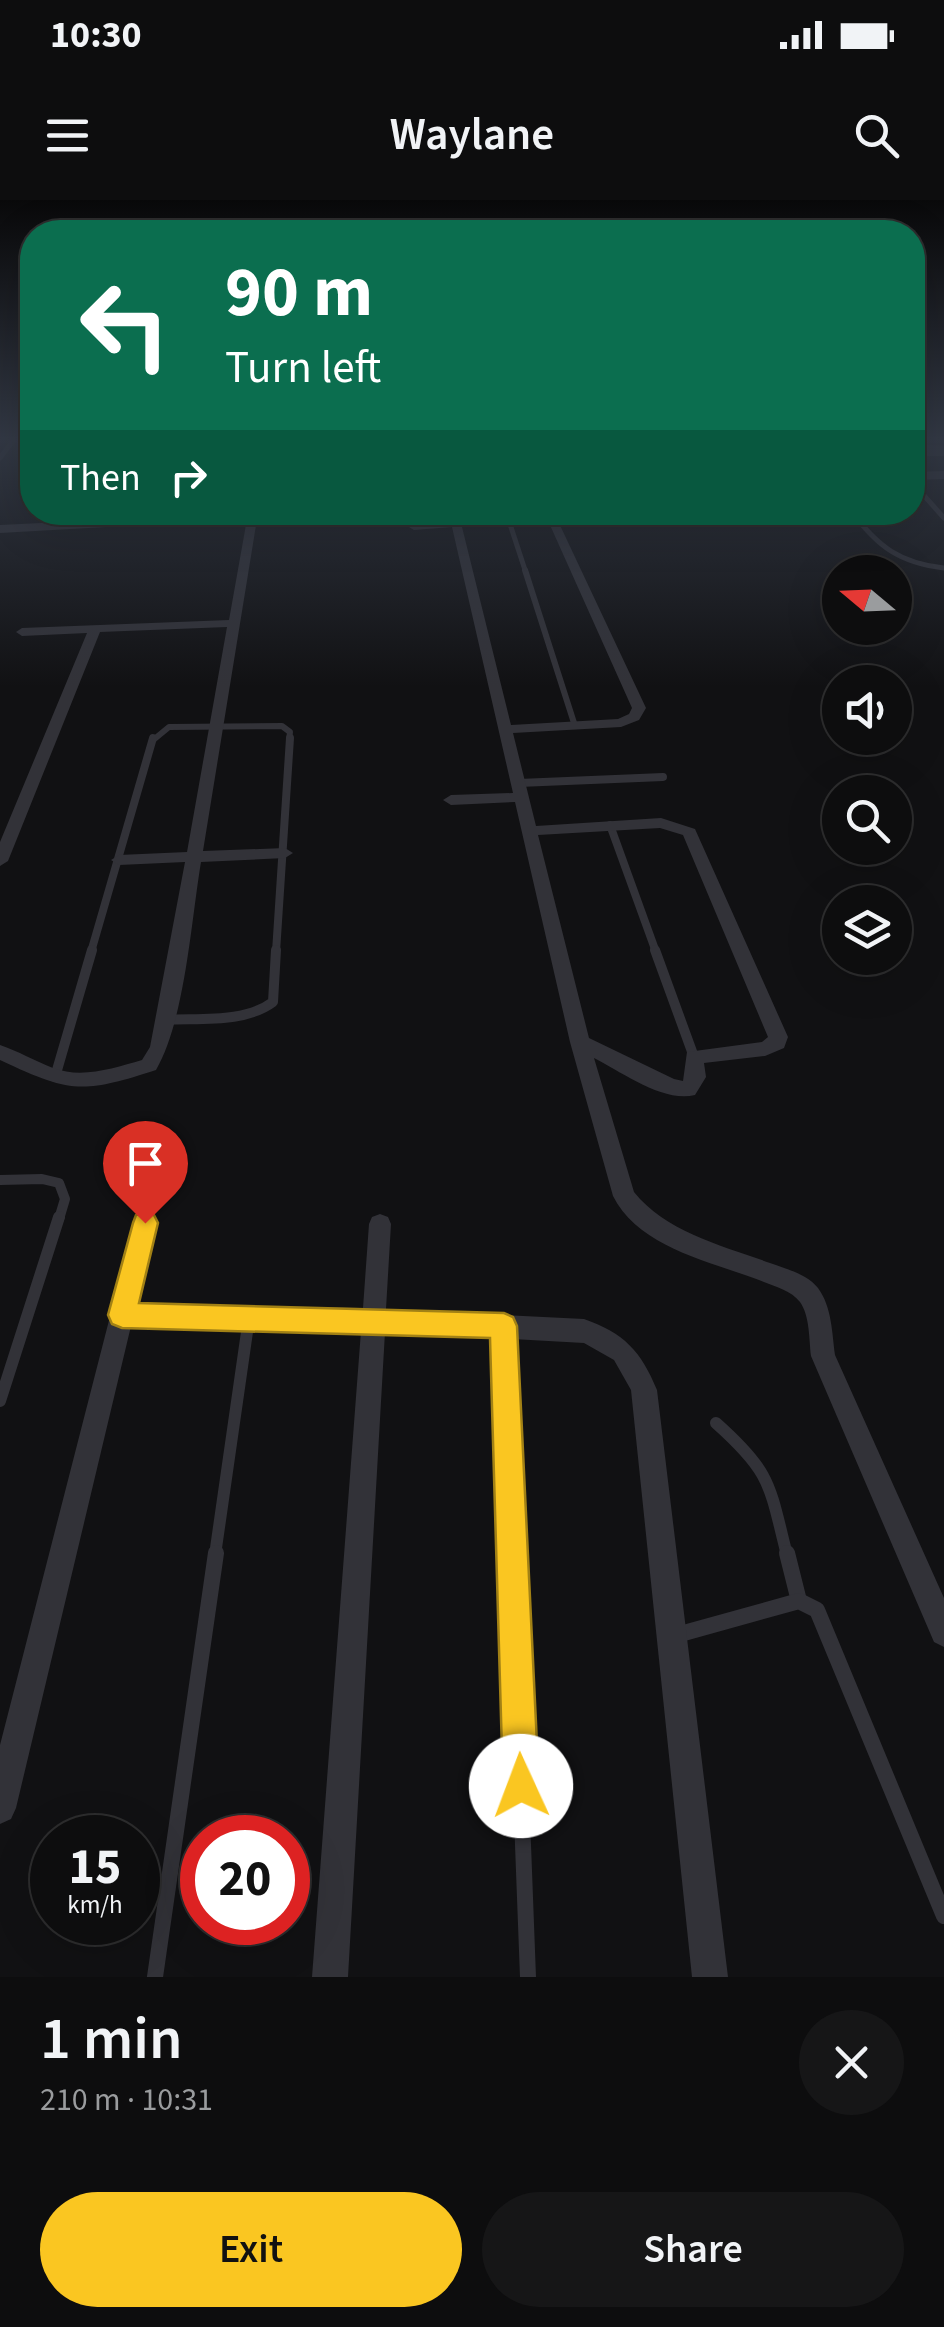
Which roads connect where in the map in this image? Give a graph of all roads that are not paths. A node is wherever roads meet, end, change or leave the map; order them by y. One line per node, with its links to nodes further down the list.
1 (48, 525): 9 (street)
2 (251, 525): 11 (street)
3 (423, 525): 8 (street)
4 (458, 525): 16 (street)
5 (512, 525): 15 (lane)
6 (555, 525): 15 (street)
7 (862, 525): 10 (lane)
8 (414, 527)
9 (1, 531)
10 (944, 568)
11 (234, 623): 12 (street); 14 (street)
12 (95, 629): 13 (street); 25 (street)
13 (22, 632)
14 (216, 726): 22 (lane); 23 (street); 24 (lane)
15 (575, 726): 16 (street)
16 (506, 729): 18 (street)
17 (663, 776): 18 (lane)
18 (520, 790): 19 (street); 21 (street)
19 (451, 800)
20 (610, 825): 21 (street); 29 (lane); 29 (street)
21 (530, 831): 27 (street)
22 (285, 853): 23 (street); 26 (lane)
23 (194, 858): 24 (street); 26 (street)
24 (119, 860): 30 (lane)
25 (0, 861)
26 (166, 1020): 30 (street)
27 (580, 1042): 29 (street); 41 (street)
28 (0, 1052): 30 (street)
29 (694, 1057)
30 (55, 1076)
31 (0, 1180): 38 (lane)
32 (145, 1223): 34 (street)
33 (380, 1224): 36 (street)
34 (122, 1315): 35 (street); 43 (street)
35 (249, 1317): 36 (street); 45 (lane)
36 (373, 1320): 37 (street); 46 (street)
37 (504, 1326): 42 (street); 47 (lane)
38 (0, 1401)
39 (716, 1423): 40 (lane)
40 (798, 1601): 42 (lane); 44 (lane)
41 (944, 1632)
42 (672, 1636): 48 (street)
43 (0, 1808)
44 (944, 1916)
45 (154, 1977)
46 (330, 1977)
47 (528, 1977)
48 (710, 1977)

